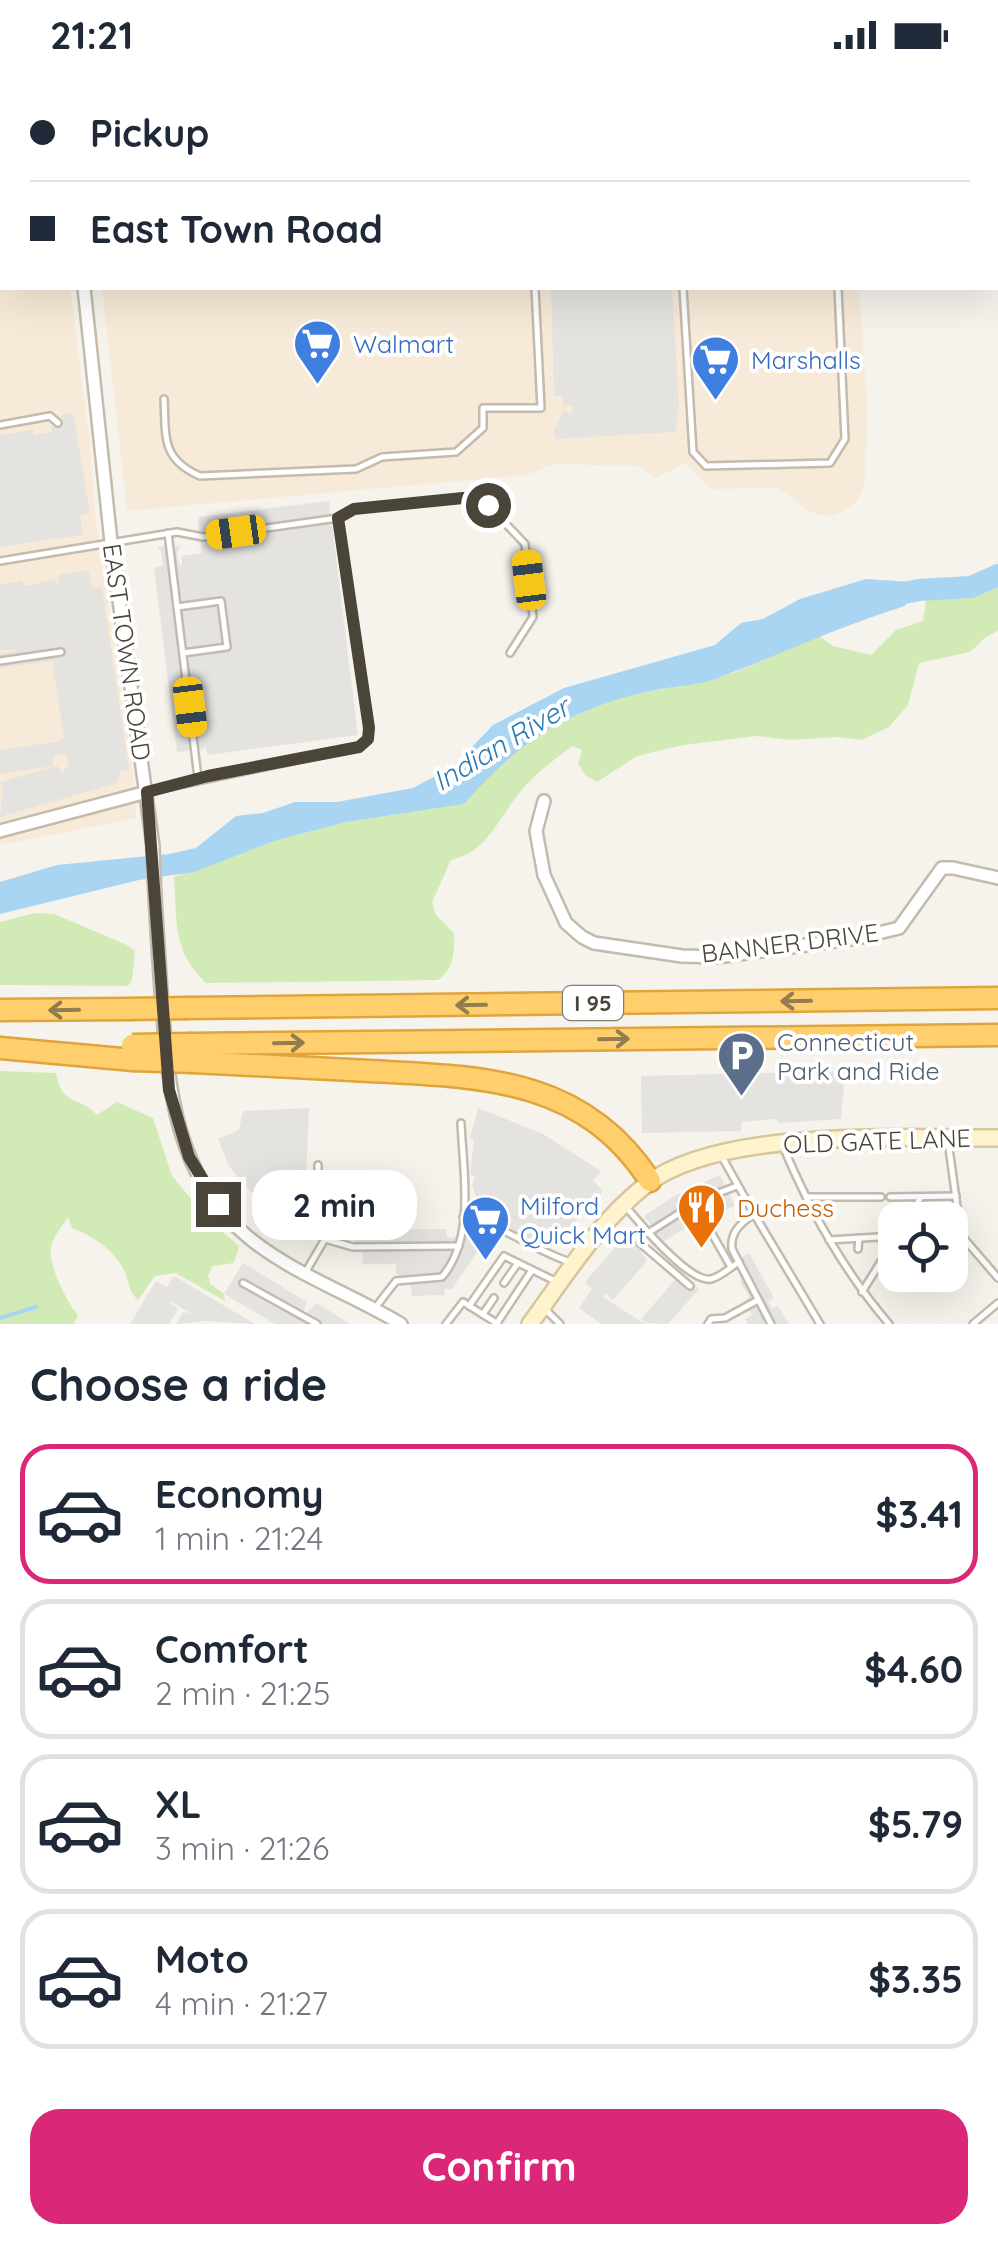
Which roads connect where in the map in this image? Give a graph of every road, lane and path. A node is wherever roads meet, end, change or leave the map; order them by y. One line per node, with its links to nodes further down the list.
1 (84, 290): 10 (street, EAST TOWN ROAD)
2 (535, 290): 5 (lane)
3 (683, 290): 4 (lane)
4 (838, 290)
5 (164, 399)
6 (58, 423): 7 (lane)
7 (0, 425)
8 (338, 518): 9 (lane); 15 (lane); 17 (lane)
9 (168, 533): 10 (lane); 12 (lane)
10 (111, 542): 11 (lane); 18 (street, EAST TOWN ROAD)
11 (0, 561)
12 (177, 608): 14 (lane); 14 (lane)
13 (61, 652): 16 (lane)
14 (183, 653): 17 (lane)
15 (510, 653)
16 (0, 661)
17 (198, 779): 18 (lane)
18 (147, 792): 20 (street); 61 (street, EAST TOWN ROAD)
19 (544, 802): 21 (street, BANNER DRIVE)
20 (0, 831)
21 (998, 878)
22 (998, 990): 24 (highway)
23 (998, 998): 24 (highway, I 95)
24 (840, 1000): 25 (highway, I 95, one-way to 25, bridge)
25 (0, 1010)
26 (998, 1035): 28 (highway, I 95, one-way to 26)
27 (0, 1048): 28 (highway, bridge)
28 (192, 1053): 35 (highway)
29 (461, 1123): 44 (lane)
30 (948, 1138): 31 (main road, OLD GATE LANE); 32 (main road, OLD GATE LANE); 38 (lane)
31 (998, 1138)
32 (782, 1143): 33 (main road, OLD GATE LANE); 39 (lane)
33 (721, 1154): 35 (main road, OLD GATE LANE); 36 (lane)
34 (318, 1165): 46 (lane)
35 (650, 1182): 42 (main road, OLD GATE LANE)
36 (737, 1186): 41 (lane); 43 (lane)
37 (922, 1196): 38 (lane); 39 (lane); 40 (lane)
38 (956, 1196): 62 (lane)
39 (806, 1197): 47 (lane)
40 (918, 1202)
41 (694, 1204): 45 (lane); 58 (lane)
42 (624, 1205): 45 (lane); 56 (main road, OLD GATE LANE)
43 (754, 1214): 54 (lane); 83 (lane)
44 (463, 1218): 50 (lane); 56 (lane)
45 (648, 1233): 58 (lane)
46 (325, 1239): 50 (lane); 61 (lane)
47 (828, 1240): 48 (lane); 60 (lane)
48 (878, 1241)
49 (640, 1243): 66 (lane)
50 (459, 1246): 73 (lane)
51 (875, 1255): 52 (lane)
52 (878, 1257)
53 (851, 1260): 60 (lane)
54 (738, 1262): 58 (lane); 69 (lane)
55 (518, 1263): 59 (lane); 64 (lane); 71 (lane)
56 (574, 1264): 65 (main road, OLD GATE LANE)
57 (878, 1266): 67 (lane)
58 (731, 1267)
59 (532, 1270): 65 (lane); 78 (lane)
60 (846, 1270): 67 (lane)
61 (305, 1273): 73 (street, EAST TOWN ROAD)
62 (998, 1278)
63 (244, 1283): 75 (lane)
64 (504, 1283)
65 (560, 1284): 72 (main road, OLD GATE LANE)
66 (690, 1286)
67 (862, 1292): 84 (lane)
68 (494, 1298): 74 (lane)
69 (758, 1300): 81 (lane); 82 (lane)
70 (998, 1303): 85 (lane)
71 (469, 1306): 74 (lane); 77 (lane)
72 (543, 1307): 79 (main road, OLD GATE LANE); 80 (lane)
73 (375, 1308): 76 (street, EAST TOWN ROAD)
74 (483, 1314): 78 (lane)
75 (318, 1324)
76 (401, 1324)
77 (446, 1324)
78 (497, 1324)
79 (530, 1324)
80 (560, 1324)
81 (708, 1324)
82 (771, 1324)
83 (820, 1324)
84 (889, 1324)
85 (973, 1324)

